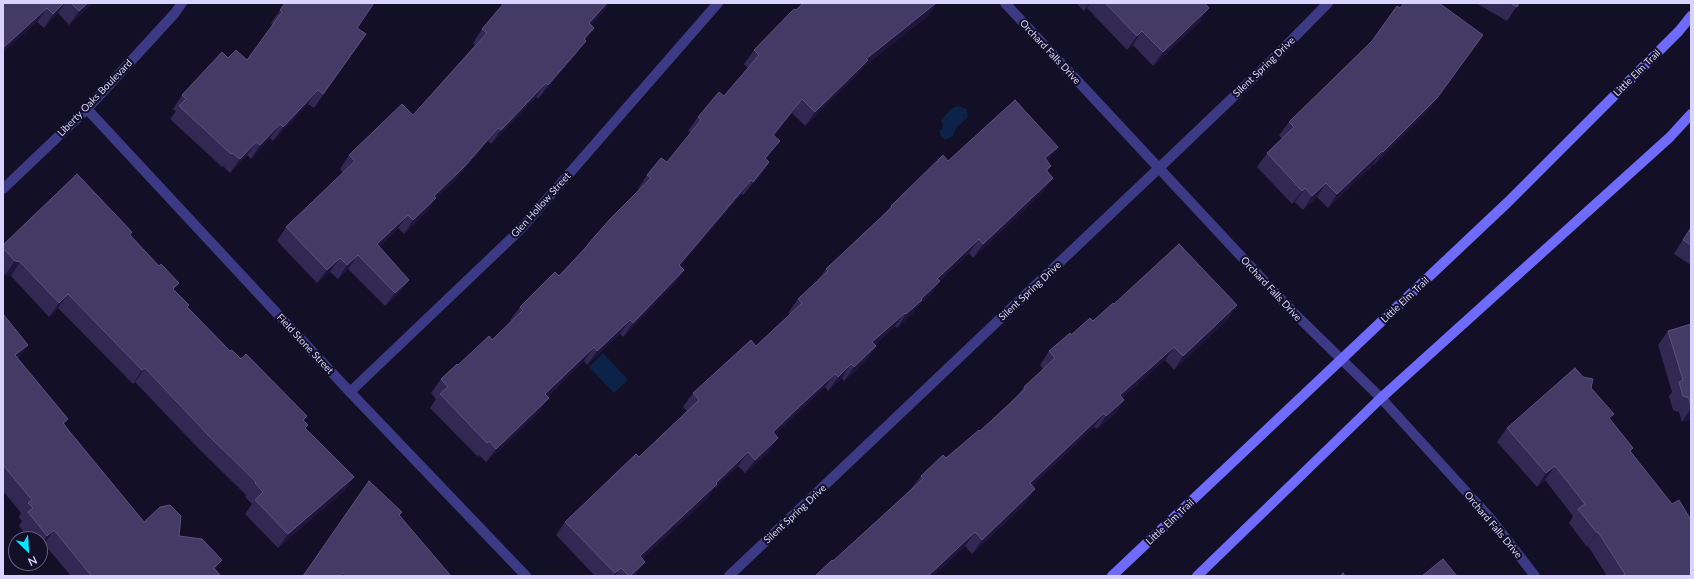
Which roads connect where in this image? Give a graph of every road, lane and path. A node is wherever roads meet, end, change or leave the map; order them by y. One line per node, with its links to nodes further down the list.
1 (182, 3): 6 (street, Liberty Oaks Boulevard)
2 (718, 3): 11 (street, Glen Hollow Street)
3 (1005, 3): 8 (street, Orchard Falls Drive)
4 (1328, 3): 8 (street, Silent Spring Drive)
5 (1691, 16): 10 (street, Little Elm Trail)
6 (87, 109): 9 (street, Liberty Oaks Boulevard); 11 (street, Field Stone Street)
7 (1691, 114): 12 (street)
8 (1159, 168): 10 (street, Orchard Falls Drive); 14 (street, Silent Spring Drive)
9 (3, 189)
10 (1342, 360): 12 (street, Orchard Falls Drive); 15 (street, Little Elm Trail)
11 (350, 392): 13 (street, Field Stone Street)
12 (1380, 398): 16 (street); 17 (street, Orchard Falls Drive)
13 (526, 576)
14 (729, 576)
15 (1112, 576)
16 (1197, 576)
17 (1535, 576)

